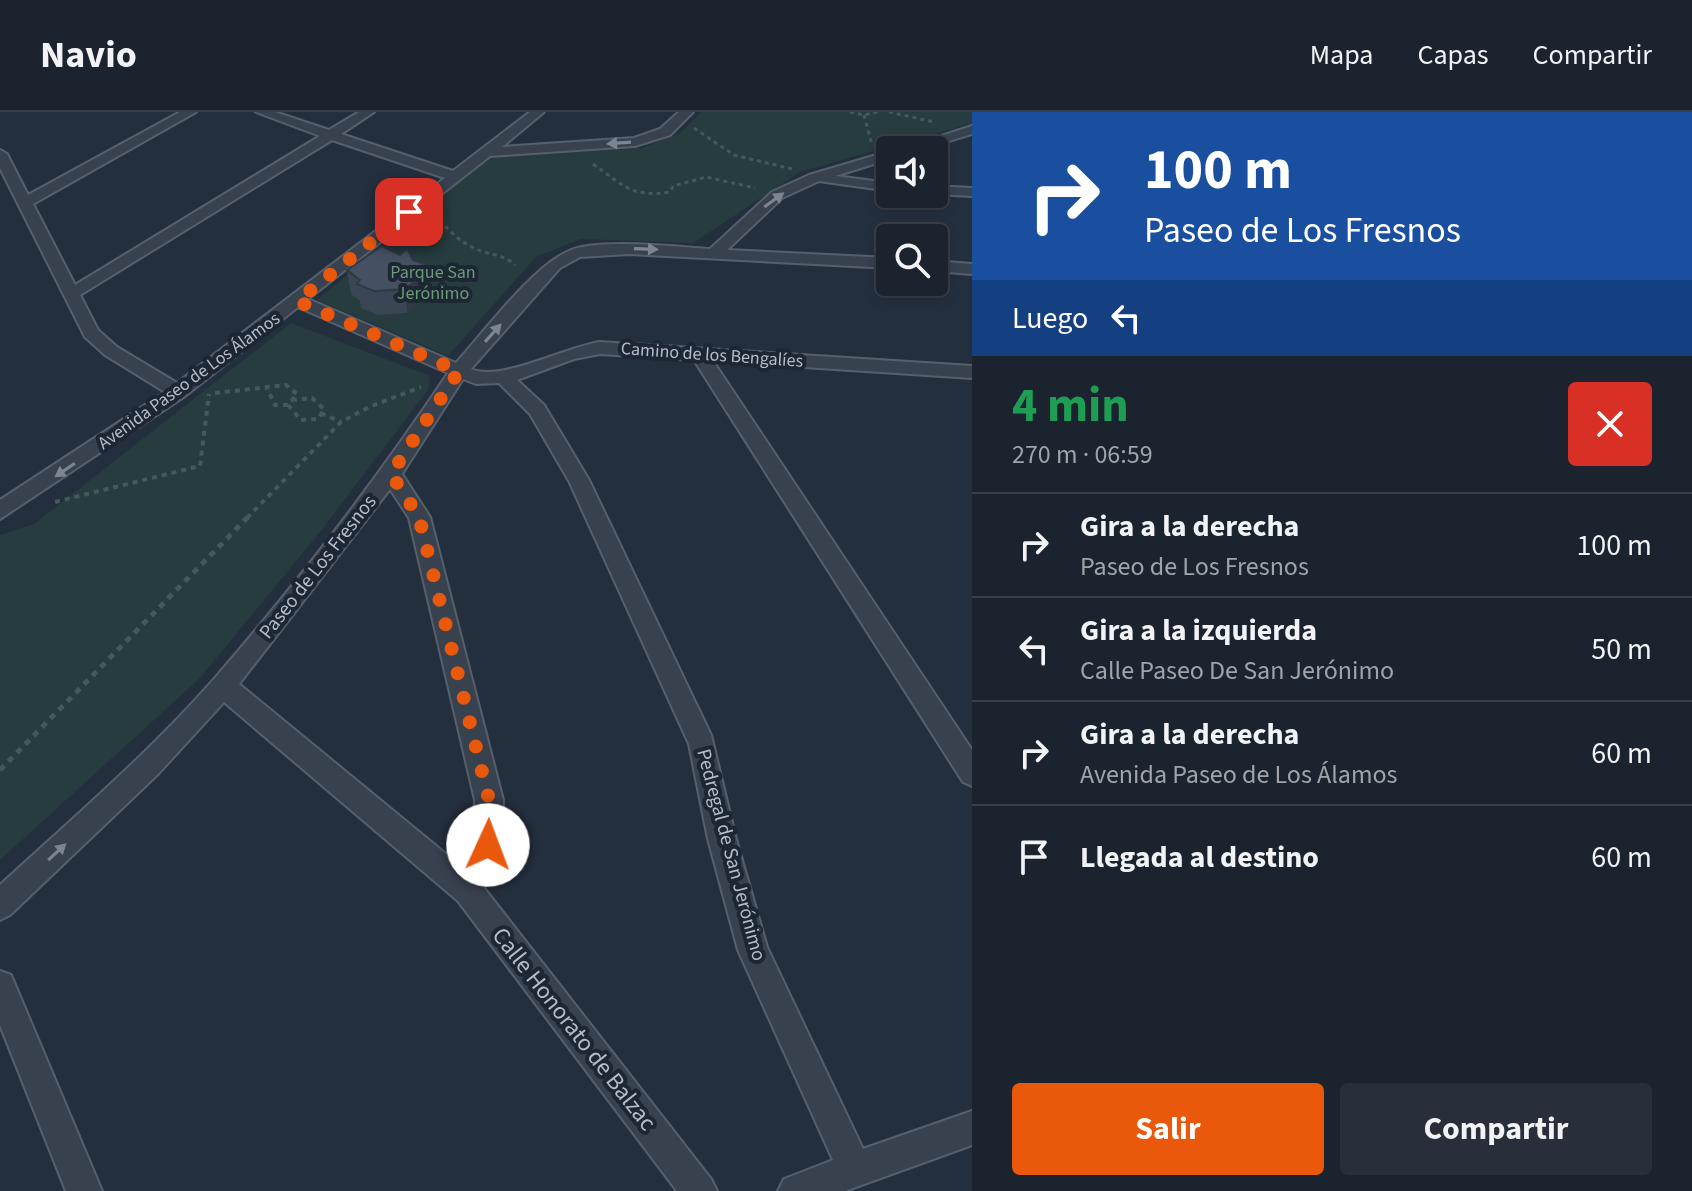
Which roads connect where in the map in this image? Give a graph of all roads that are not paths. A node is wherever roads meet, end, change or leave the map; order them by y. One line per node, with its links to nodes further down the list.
1 (190, 112): 19 (street)
2 (262, 112): 8 (street)
3 (368, 112): 8 (street)
4 (538, 112): 7 (street, Avenida Paseo de Los Álamos)
5 (687, 112): 10 (street, one-way to 10)
6 (972, 130): 9 (street)
7 (513, 131): 10 (street); 11 (street, Avenida Paseo de Los Álamos)
8 (330, 135): 14 (street); 24 (street)
9 (948, 137)
10 (544, 149): 11 (street)
11 (484, 152): 14 (street, Avenida Paseo de Los Álamos)
12 (0, 154): 19 (street)
13 (876, 159): 15 (street)
14 (454, 176): 25 (street, Avenida Paseo de Los Álamos)
15 (814, 178): 16 (street); 20 (street, one-way to 15)
16 (876, 185)
17 (948, 191): 18 (street)
18 (972, 192)
19 (25, 202): 24 (street)
20 (716, 251): 21 (street, Paseo de Los Fresnos); 27 (street, Paseo de Los Fresnos, one-way to 20)
21 (876, 262)
22 (948, 267): 23 (street)
23 (972, 269)
24 (71, 294): 30 (street)
25 (297, 301): 27 (street, Camino de los Bengalíes); 30 (street, Avenida Paseo de Los Álamos)
26 (700, 355): 28 (street, Camino de los Bengalíes); 29 (street, Camino de los Bengalíes); 34 (street)
27 (459, 371): 29 (street, Camino de los Bengalíes); 31 (street, Paseo de Los Fresnos)
28 (972, 372)
29 (505, 379): 39 (street, Pedregal de San Jerónimo)
30 (178, 392): 32 (street, Avenida Paseo de Los Álamos, one-way to 32)
31 (391, 474): 33 (street, Paseo de Los Fresnos); 35 (street)
32 (0, 511)
33 (223, 686): 35 (street, Calle Honorato de Balzac); 36 (street, Paseo de Los Fresnos, one-way to 33)
34 (972, 773)
35 (468, 891): 41 (street, Calle Honorato de Balzac)
36 (0, 905)
37 (0, 986): 40 (street)
38 (972, 1128): 39 (street)
39 (855, 1170): 42 (street)
40 (84, 1191)
41 (699, 1191)
42 (796, 1191)

